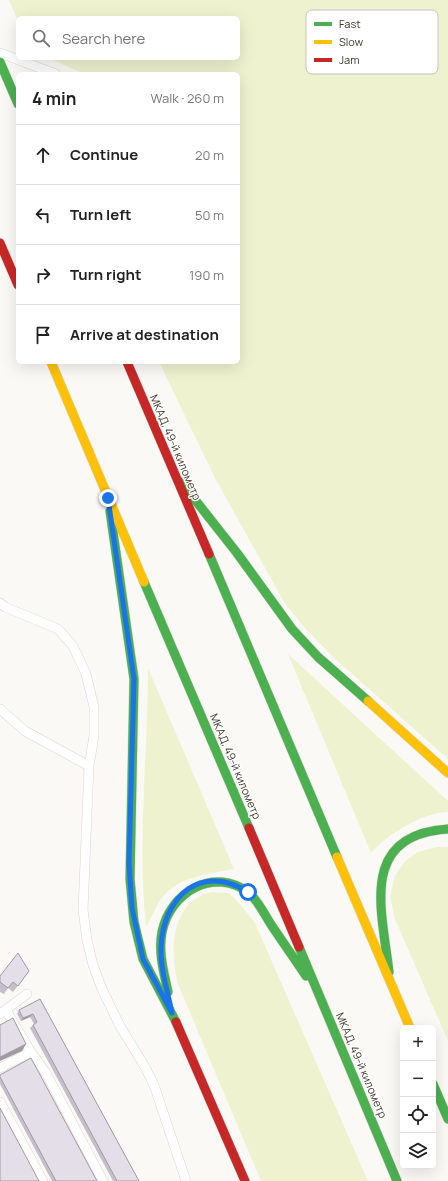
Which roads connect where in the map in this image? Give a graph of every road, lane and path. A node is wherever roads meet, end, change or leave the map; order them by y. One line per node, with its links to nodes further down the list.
1 (0, 53): 2 (lane)
2 (16, 59)
3 (19, 60): 5 (lane)
4 (0, 62): 6 (main road)
5 (51, 72)
6 (16, 99)
7 (0, 243): 8 (main road)
8 (16, 280)
9 (52, 364): 12 (main road, МКАД, 49-й километр)
10 (128, 364): 11 (main road, МКАД, 49-й километр)
11 (175, 475): 16 (main road); 18 (main road, МКАД, 49-й километр)
12 (108, 498): 20 (main road, МКАД, 49-й километр); 22 (main road)
13 (0, 602): 15 (lane)
14 (0, 709): 15 (lane)
15 (89, 766): 31 (lane)
16 (448, 773)
17 (448, 829): 18 (main road)
18 (390, 982): 23 (main road, МКАД, 49-й километр)
19 (27, 994): 21 (lane)
20 (322, 1000): 22 (main road); 33 (main road, МКАД, 49-й километр)
21 (3, 1012): 24 (lane)
22 (172, 1013): 32 (main road)
23 (409, 1025)
24 (31, 1052): 25 (lane); 30 (lane)
25 (0, 1068)
26 (436, 1091): 28 (main road)
27 (0, 1102): 29 (lane)
28 (448, 1119)
29 (43, 1181)
30 (103, 1181)
31 (186, 1181)
32 (245, 1181)
33 (397, 1181)

